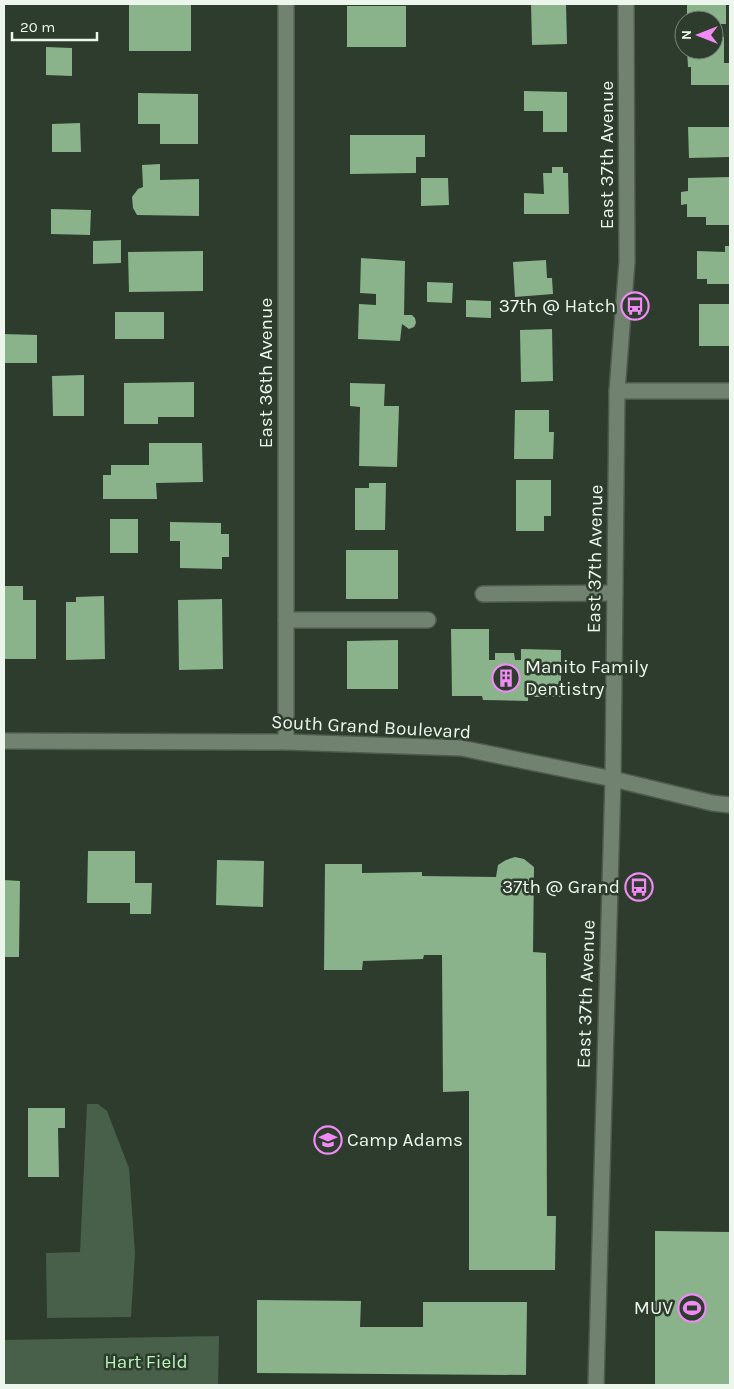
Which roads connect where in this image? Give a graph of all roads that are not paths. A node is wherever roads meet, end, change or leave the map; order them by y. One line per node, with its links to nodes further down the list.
1 (286, 4): 7 (street, East 36th Avenue)
2 (626, 4): 4 (street, East 37th Avenue)
3 (730, 391): 4 (street)
4 (617, 392): 5 (street, East 37th Avenue)
5 (615, 593): 6 (street); 11 (street, East 37th Avenue)
6 (483, 594)
7 (286, 620): 8 (street); 10 (street, East 36th Avenue)
8 (428, 620)
9 (4, 741): 10 (street, South Grand Boulevard)
10 (286, 742): 11 (street, South Grand Boulevard)
11 (613, 779): 12 (street, South Grand Boulevard); 13 (street, East 37th Avenue)
12 (730, 805)
13 (596, 1385)

